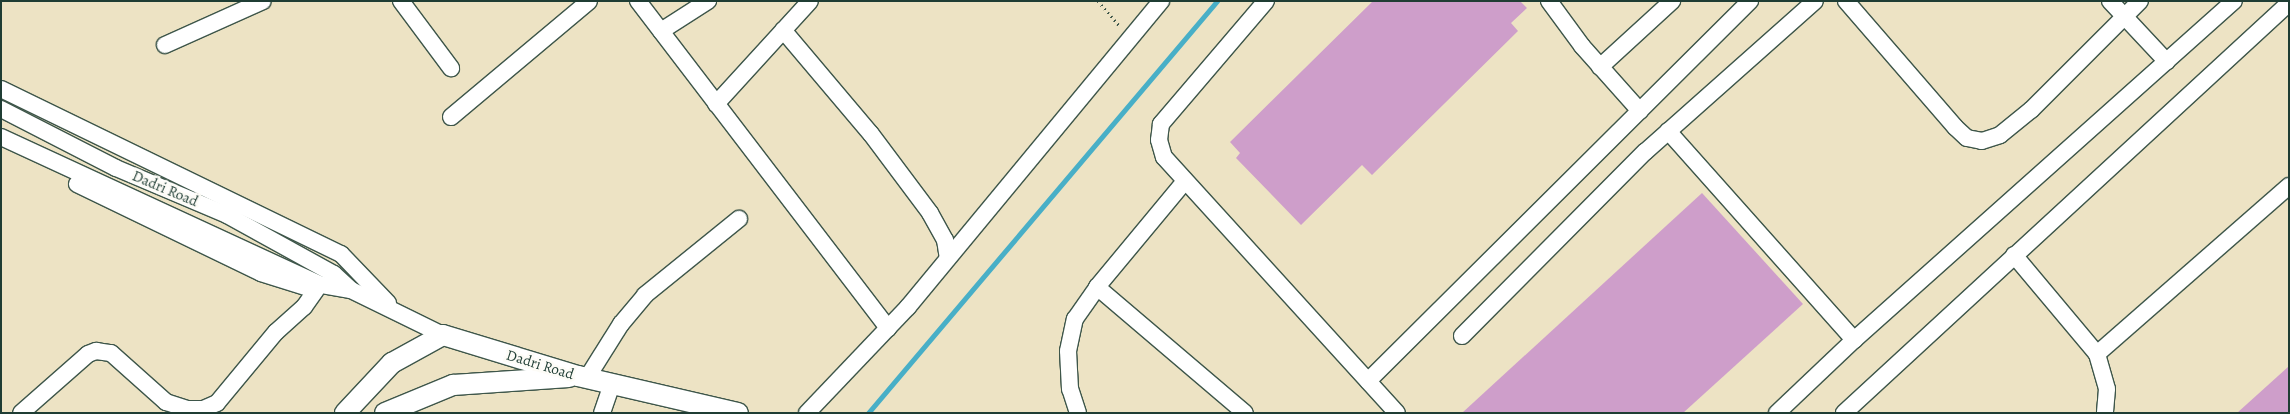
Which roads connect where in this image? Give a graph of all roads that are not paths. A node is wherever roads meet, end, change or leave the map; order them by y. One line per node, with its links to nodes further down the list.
1 (263, 1): 21 (street)
2 (401, 1): 24 (street)
3 (589, 1): 29 (street)
4 (638, 1): 20 (street)
5 (708, 1): 20 (street)
6 (810, 1): 19 (street)
7 (1161, 1): 37 (street)
8 (1266, 1): 33 (street)
9 (1549, 1): 23 (street)
10 (1672, 1): 23 (street)
11 (1750, 1): 28 (street)
12 (1815, 1): 30 (street)
13 (1846, 1): 18 (street)
14 (2110, 1): 18 (street)
15 (2140, 1): 18 (street)
16 (2234, 1): 22 (street)
17 (2289, 3): 36 (street)
18 (2124, 15): 22 (street)
19 (783, 30): 26 (street); 37 (street)
20 (661, 31): 26 (street)
21 (165, 45)
22 (2167, 62): 46 (street)
23 (1600, 67): 28 (street)
24 (451, 68)
25 (1, 89): 42 (street)
26 (716, 104): 43 (street)
27 (1, 109): 40 (street, Dadri Road)
28 (1640, 111): 49 (street)
29 (452, 117)
30 (1668, 131): 45 (street); 46 (street)
31 (1, 137): 40 (street, Dadri Road)
32 (1, 146): 39 (street)
33 (1185, 181): 38 (street); 49 (street)
34 (2289, 186): 47 (street)
35 (739, 219): 48 (street)
36 (2014, 255): 47 (street); 61 (street)
37 (948, 258): 43 (street)
38 (1096, 286): 57 (street); 58 (street)
39 (316, 290): 41 (street); 51 (street)
40 (351, 290): 41 (street, Dadri Road)
41 (371, 299): 42 (street, Dadri Road)
42 (395, 310): 44 (street, Dadri Road)
43 (888, 328): 56 (street)
44 (443, 335): 48 (main road, Dadri Road); 52 (main road)
45 (1462, 336)
46 (1854, 340): 60 (street)
47 (2097, 354): 62 (street)
48 (583, 377): 50 (main road, Dadri Road); 53 (main road)
49 (1368, 381): 59 (street)
50 (612, 384): 54 (street); 55 (main road, Dadri Road)
51 (20, 413)
52 (346, 413)
53 (385, 413)
54 (602, 413)
55 (738, 413)
56 (806, 413)
57 (1078, 413)
58 (1246, 413)
59 (1397, 413)
60 (1777, 413)
61 (1844, 413)
62 (2105, 413)

